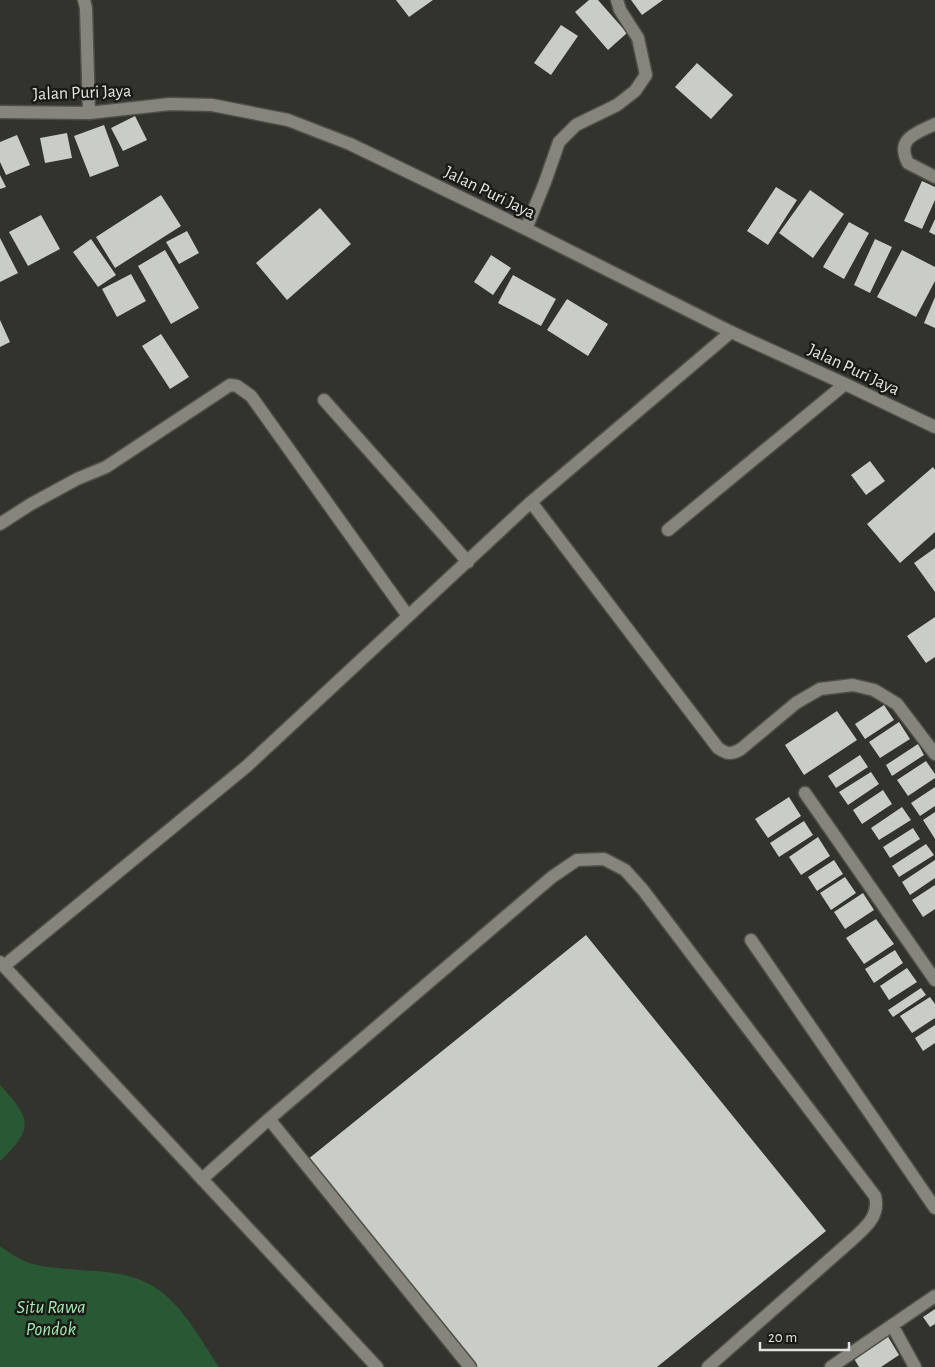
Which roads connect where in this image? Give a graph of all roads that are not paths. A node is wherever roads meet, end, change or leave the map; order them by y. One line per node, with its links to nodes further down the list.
1 (84, 0): 4 (street)
2 (617, 0): 7 (street)
3 (0, 112): 4 (street, Jalan Puri Jaya)
4 (89, 112): 7 (street, Jalan Puri Jaya)
5 (935, 124): 6 (street)
6 (935, 177)
7 (526, 229): 8 (street, Jalan Puri Jaya)
8 (731, 332): 9 (street, Jalan Puri Jaya); 12 (street)
9 (845, 384): 11 (street, Jalan Puri Jaya); 14 (street)
10 (324, 400): 15 (street)
11 (935, 427)
12 (531, 502): 15 (street); 17 (street)
13 (0, 524): 16 (street)
14 (668, 530)
15 (468, 562): 16 (street)
16 (408, 616): 20 (street)
17 (935, 754)
18 (805, 793): 21 (street)
19 (752, 940): 24 (street)
20 (2, 964): 23 (street)
21 (935, 980)
22 (269, 1119): 23 (street); 28 (street); 29 (street)
23 (202, 1179): 27 (street)
24 (935, 1208)
25 (935, 1296): 26 (street)
26 (892, 1325): 30 (street); 31 (street)
27 (377, 1367)
28 (470, 1367)
29 (708, 1367)
30 (831, 1367)
31 (915, 1367)

